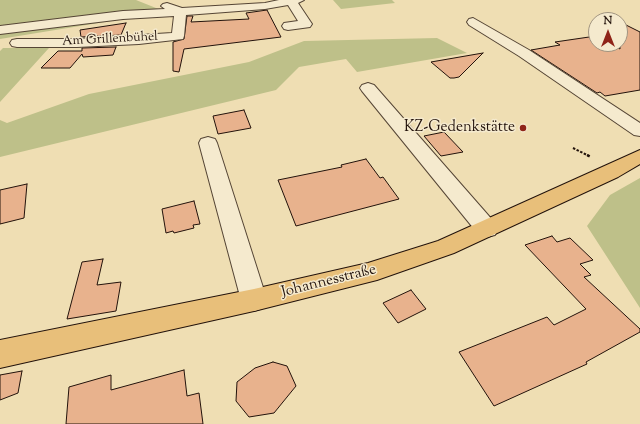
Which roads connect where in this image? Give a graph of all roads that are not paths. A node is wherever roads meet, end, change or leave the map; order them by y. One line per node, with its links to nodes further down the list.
1 (154, 0): 3 (street)
2 (295, 1): 3 (street); 5 (street)
3 (180, 12): 6 (street); 7 (street, Am Grillenbühel)
4 (472, 22): 9 (street)
5 (288, 26)
6 (0, 30)
7 (17, 43)
8 (368, 88): 12 (street)
9 (640, 132)
10 (208, 143): 13 (street)
11 (640, 156): 12 (main road, Johannesstraße)
12 (487, 229): 13 (main road, Johannesstraße)
13 (254, 300): 14 (main road, Johannesstraße)
14 (0, 354)

